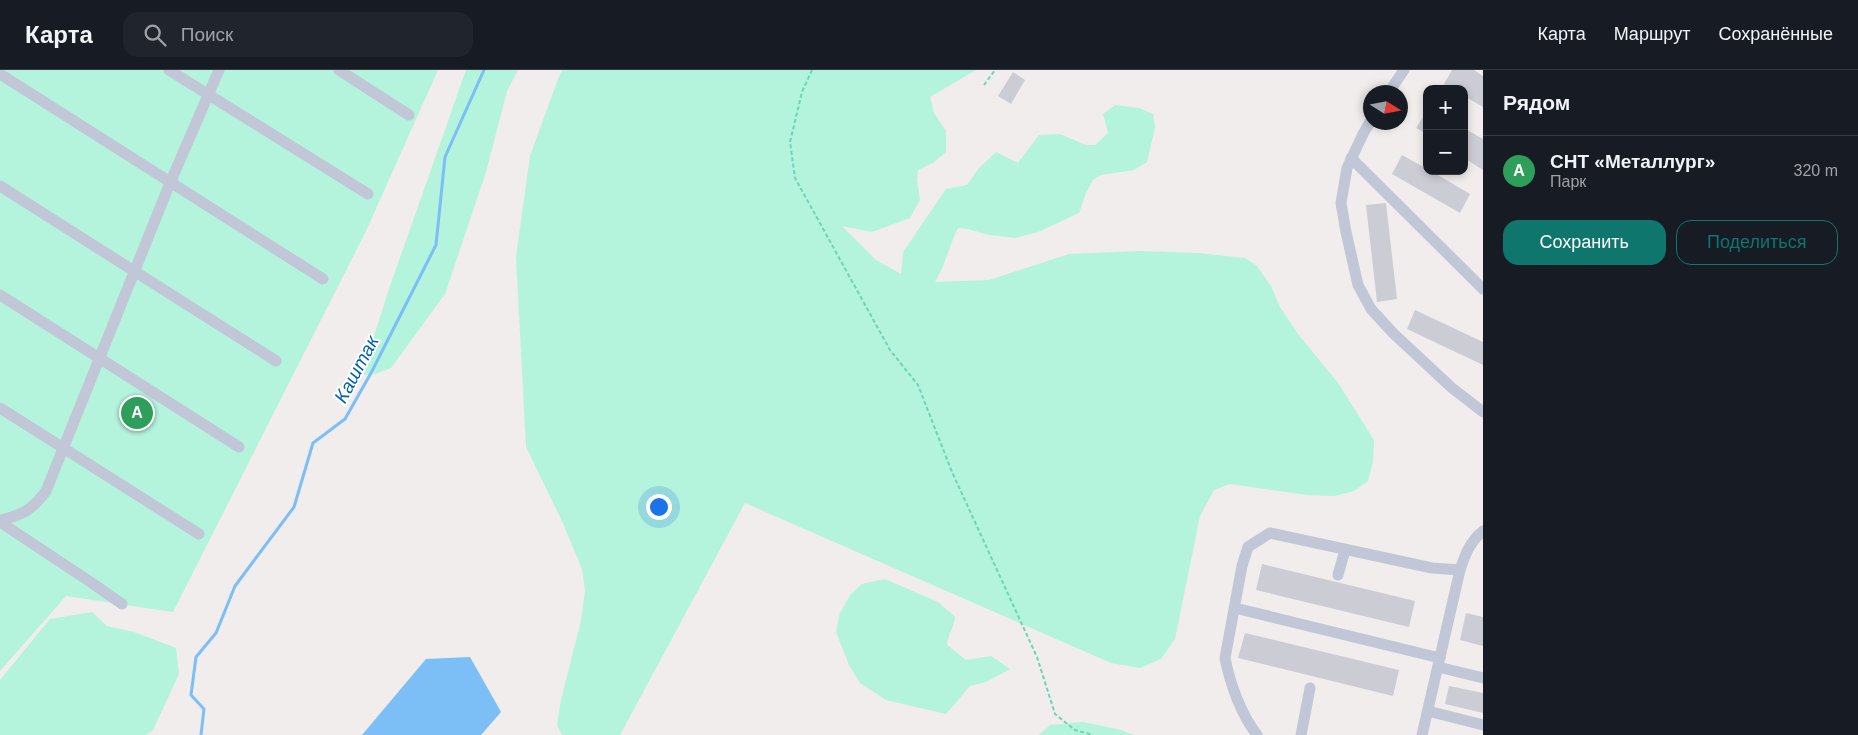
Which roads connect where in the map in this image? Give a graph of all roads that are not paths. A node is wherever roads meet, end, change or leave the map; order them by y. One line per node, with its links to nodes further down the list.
1 (169, 70): 7 (lane)
2 (219, 70): 7 (lane)
3 (339, 70): 8 (lane)
4 (1404, 70): 6 (lane)
5 (0, 74): 11 (lane)
6 (1394, 85)
7 (208, 94): 11 (lane); 13 (lane)
8 (410, 115)
9 (1366, 130): 10 (lane)
10 (1351, 158): 16 (lane); 21 (lane)
11 (170, 183): 14 (lane); 15 (lane)
12 (0, 186): 14 (lane)
13 (368, 194)
14 (134, 272): 18 (lane); 19 (lane)
15 (323, 279)
16 (1483, 289)
17 (0, 295): 18 (lane)
18 (100, 358): 22 (lane); 23 (lane)
19 (276, 361)
20 (0, 408): 23 (lane)
21 (1483, 412)
22 (239, 447)
23 (63, 450): 24 (lane); 26 (lane)
24 (0, 521): 30 (lane)
25 (1483, 531): 28 (lane)
26 (199, 534)
27 (1345, 550): 28 (lane); 29 (lane); 31 (lane)
28 (1460, 570): 32 (lane)
29 (1338, 575)
30 (122, 604)
31 (1235, 608): 32 (lane); 37 (lane)
32 (1439, 662): 33 (lane); 35 (lane)
33 (1483, 678)
34 (1310, 688): 38 (lane)
35 (1428, 711): 36 (lane); 39 (lane)
36 (1483, 725)
37 (1257, 735)
38 (1301, 735)
39 (1422, 735)

